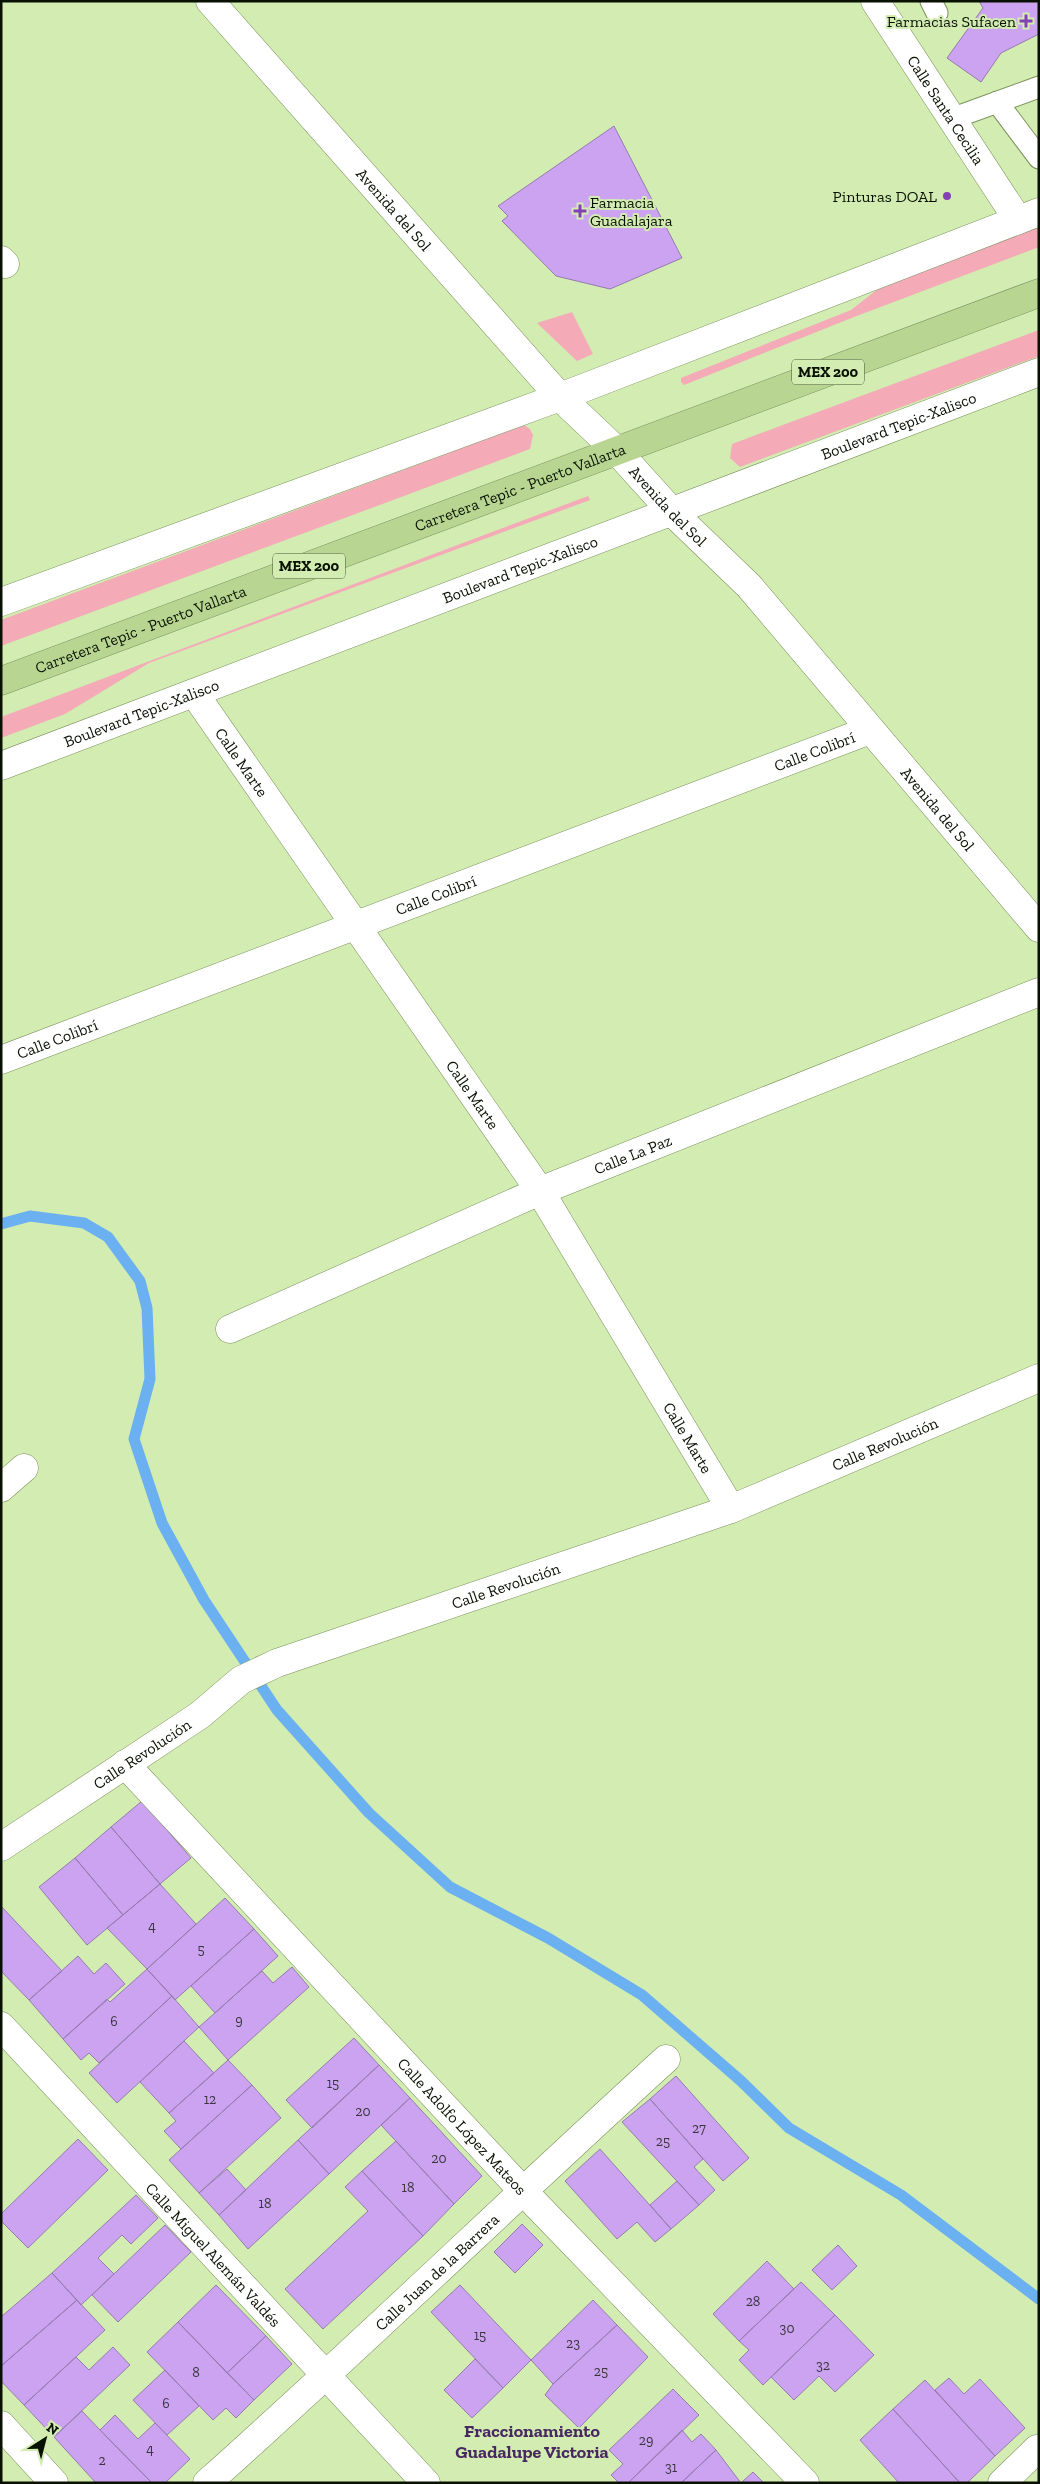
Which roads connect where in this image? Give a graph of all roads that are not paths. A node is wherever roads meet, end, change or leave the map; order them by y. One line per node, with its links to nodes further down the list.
1 (210, 1): 10 (street, Avenida del Sol)
2 (875, 1): 5 (street, Calle Santa Cecilia)
3 (1036, 92): 4 (lane)
4 (997, 102): 5 (lane); 6 (lane)
5 (951, 119): 7 (street, Calle Santa Cecilia)
6 (1039, 158)
7 (1028, 216): 10 (street)
8 (1039, 293): 11 (highway, Carretera Tepic - Puerto Vallarta / MEX 200)
9 (1039, 372): 12 (street, Boulevard Tepic-Xalisco)
10 (560, 396): 11 (street, Avenida del Sol); 13 (street)
11 (616, 452): 12 (street, Avenida del Sol); 14 (highway, Carretera Tepic - Puerto Vallarta / MEX 200)
12 (672, 512): 15 (street, Boulevard Tepic-Xalisco); 16 (street, Avenida del Sol)
13 (1, 602)
14 (1, 681)
15 (194, 693): 17 (street, Boulevard Tepic-Xalisco); 18 (street, Calle Marte)
16 (870, 730): 18 (street, Calle Colibrí); 19 (street, Avenida del Sol)
17 (1, 766)
18 (356, 927): 21 (street, Calle Colibrí); 22 (street, Calle Marte)
19 (1039, 928)
20 (1039, 992): 22 (street, Calle La Paz)
21 (1, 1060)
22 (540, 1192): 23 (street, Calle La Paz); 27 (street, Calle Marte)
23 (230, 1329)
24 (1039, 1378): 27 (street, Calle Revolución)
25 (24, 1468): 26 (street)
26 (1, 1488)
27 (731, 1509): 28 (street, Calle Revolución)
28 (125, 1764): 29 (street, Calle Revolución); 32 (street, Calle Adolfo López Mateos)
29 (1, 1846)
30 (1, 2026): 33 (street, Calle Miguel Alemán Valdés)
31 (666, 2059): 32 (street, Calle Juan de la Barrera)
32 (522, 2190): 33 (street, Calle Juan de la Barrera); 39 (street, Calle Adolfo López Mateos)
33 (327, 2376): 37 (street, Calle Juan de la Barrera); 38 (street, Calle Miguel Alemán Valdés)
34 (1, 2425): 36 (street)
35 (1037, 2449): 40 (street)
36 (54, 2483)
37 (207, 2483)
38 (426, 2483)
39 (805, 2483)
40 (1002, 2483)

